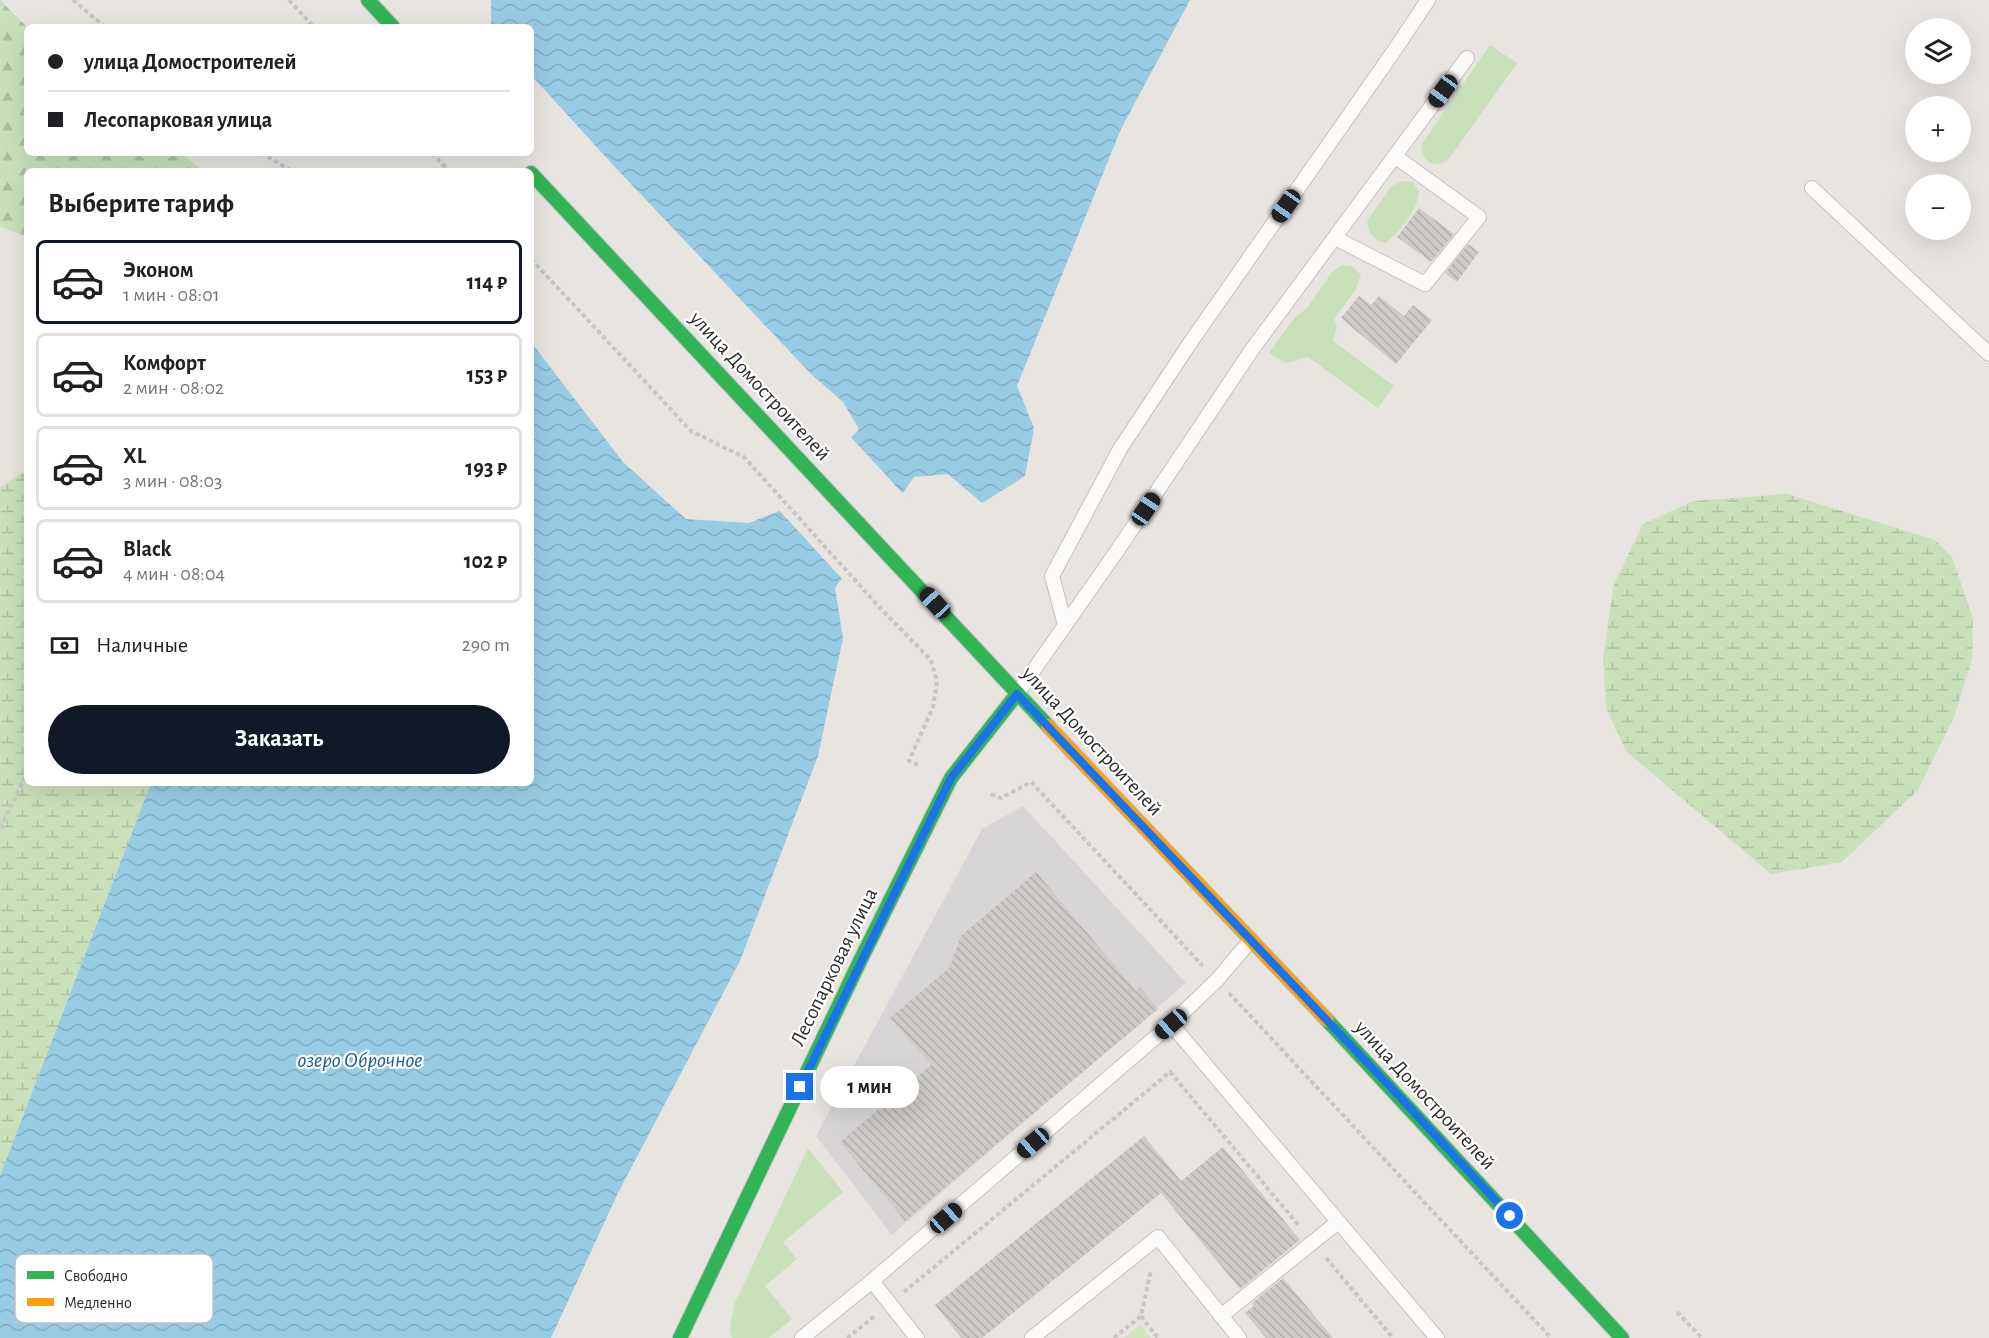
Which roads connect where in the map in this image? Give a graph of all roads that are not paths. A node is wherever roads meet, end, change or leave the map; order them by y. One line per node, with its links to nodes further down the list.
1 (1428, 0): 10 (lane)
2 (376, 3): 3 (main road)
3 (391, 24)
4 (1467, 58): 5 (lane)
5 (1396, 157): 8 (lane); 8 (lane)
6 (534, 176): 11 (main road, улица Домостроителей)
7 (1812, 188): 9 (lane)
8 (1335, 238): 10 (lane)
9 (1989, 354)
10 (1065, 625): 11 (lane)
11 (1017, 694): 12 (main road, улица Домостроителей); 17 (main road, Лесопарковая улица)
12 (1251, 940): 13 (lane); 23 (main road, улица Домостроителей)
13 (1171, 1024): 14 (lane); 15 (lane)
14 (1338, 1221): 16 (lane); 22 (lane)
15 (872, 1281): 18 (lane); 19 (lane)
16 (1221, 1316): 20 (lane); 21 (lane)
17 (680, 1338)
18 (802, 1338)
19 (917, 1338)
20 (1032, 1338)
21 (1239, 1338)
22 (1437, 1338)
23 (1622, 1338)

